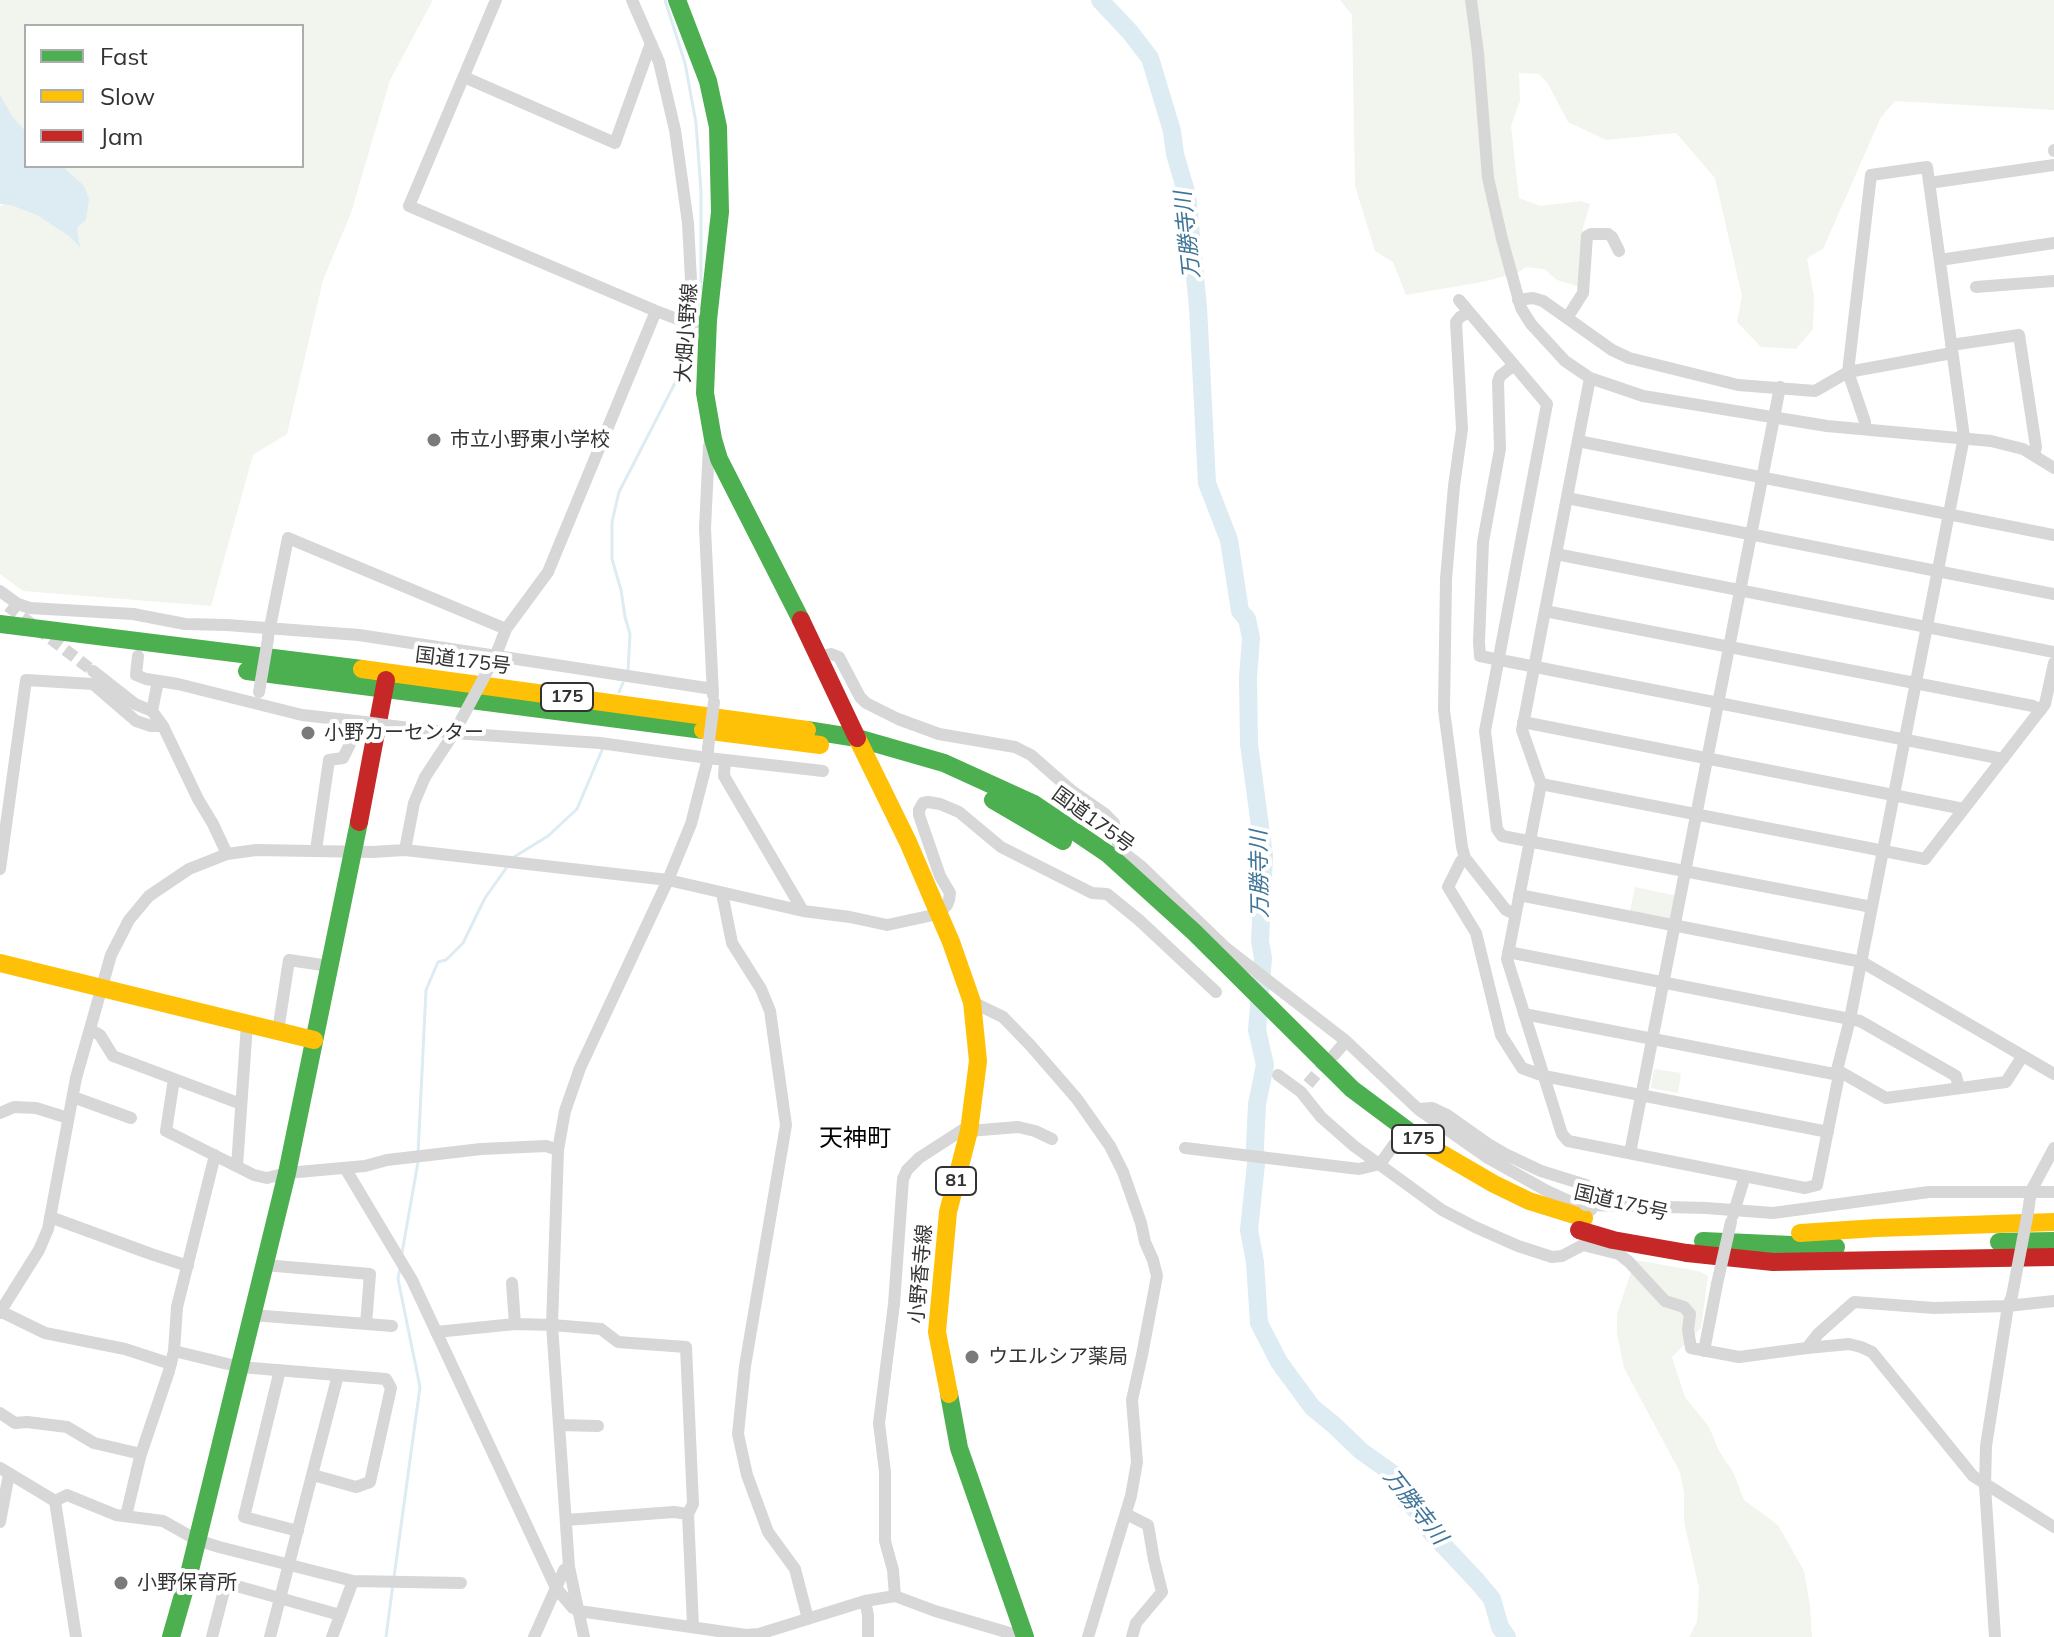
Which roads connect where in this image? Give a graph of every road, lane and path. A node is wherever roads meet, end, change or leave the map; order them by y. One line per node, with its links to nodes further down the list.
1 (496, 0): 6 (street)
2 (632, 0): 5 (street)
3 (677, 0): 19 (main road, 大畑小野線)
4 (1471, 0): 15 (street)
5 (651, 43): 6 (street); 20 (street)
6 (464, 77): 16 (street)
7 (2054, 165): 8 (street)
8 (1929, 183): 11 (street); 23 (street)
9 (2054, 243): 11 (street)
10 (1619, 251): 18 (street)
11 (1940, 260): 21 (street)
12 (2054, 281): 13 (street)
13 (1976, 287)
14 (1459, 300): 17 (street)
15 (1518, 300): 18 (street); 24 (street)
16 (656, 311): 20 (street); 47 (street)
17 (1469, 312): 22 (street); 89 (street)
18 (1567, 318): 25 (street)
19 (708, 320): 20 (street); 29 (main road, 大畑小野線)
20 (688, 323)
21 (1952, 349): 23 (street); 28 (street); 31 (street)
22 (1514, 365): 56 (street); 56 (street)
23 (1848, 372): 25 (street); 27 (street)
24 (1590, 378): 26 (street); 30 (street)
25 (1780, 387): 26 (street)
26 (1774, 417): 27 (street); 33 (street)
27 (1865, 429): 28 (street)
28 (1964, 437): 31 (street); 35 (street)
29 (713, 439): 55 (main road, 大畑小野線); 63 (street)
30 (1578, 441): 33 (street); 34 (street)
31 (2034, 455): 32 (street)
32 (2054, 468)
33 (1762, 478): 35 (street); 36 (street)
34 (1567, 498): 36 (street); 38 (street)
35 (1949, 515): 37 (street); 39 (street)
36 (1751, 535): 39 (street); 41 (street)
37 (2054, 535)
38 (1556, 554): 41 (street); 44 (street)
39 (1938, 572): 42 (street); 46 (street)
40 (0, 591): 43 (street)
41 (1741, 591): 46 (street); 51 (street)
42 (2054, 594)
43 (46, 610): 48 (street); 49 (street)
44 (1545, 611): 51 (street); 58 (street)
45 (0, 624): 48 (main road, 国道175号 / 175)
46 (1927, 627): 52 (street); 62 (street)
47 (506, 629): 49 (street); 54 (street)
48 (43, 630): 61 (main road, 国道175号 / 175)
49 (268, 634): 54 (street); 64 (street, bridge)
50 (0, 637): 53 (main road, 国道175号 / 175)
51 (1730, 647): 62 (street); 65 (street)
52 (2054, 652)
53 (138, 656): 60 (street); 61 (main road, 国道175号 / 175)
54 (495, 657): 63 (street); 71 (street, bridge)
55 (819, 657): 73 (main road, 大畑小野線); 115 (street)
56 (1499, 660): 58 (street); 83 (street)
57 (2054, 663): 66 (street)
58 (1534, 667): 65 (street); 69 (street)
59 (93, 671): 67 (street)
60 (158, 681): 64 (street); 67 (street)
61 (386, 682): 73 (main road, 国道175号 / 175); 86 (main road)
62 (1916, 683): 66 (street); 72 (street)
63 (713, 695): 74 (street, bridge)
64 (258, 697): 68 (street)
65 (1719, 703): 72 (street); 75 (street)
66 (2041, 710): 76 (street)
67 (152, 711): 70 (street)
68 (360, 721): 71 (street, bridge); 84 (street)
69 (1523, 722): 75 (street); 79 (street)
70 (163, 726): 88 (street); 90 (street)
71 (454, 733): 74 (street); 85 (street)
72 (1905, 739): 76 (street); 80 (street)
73 (860, 745): 97 (main road, 小野香寺線 / 81); 150 (main road, 国道175号 / 175)
74 (708, 753): 77 (street); 92 (street)
75 (1708, 759): 80 (street); 82 (street)
76 (2003, 759): 81 (street)
77 (725, 760): 78 (street); 96 (street)
78 (823, 771)
79 (1541, 784): 82 (street); 83 (street)
80 (1894, 796): 81 (street); 87 (street)
81 (1964, 809): 87 (street)
82 (1697, 815): 87 (street); 91 (street)
83 (1530, 840): 91 (street); 94 (street)
84 (316, 850): 86 (street); 88 (street)
85 (405, 850): 86 (street); 92 (street)
86 (353, 851): 103 (main road)
87 (1883, 851): 95 (street)
88 (227, 854): 105 (street)
89 (1465, 858): 98 (street); 121 (street)
90 (0, 869)
91 (1686, 870): 95 (street); 99 (street)
92 (668, 880): 93 (street); 136 (street)
93 (722, 893): 96 (street); 201 (street)
94 (1519, 895): 98 (street); 99 (street)
95 (1872, 907): 101 (street)
96 (803, 911): 97 (street)
97 (938, 914): 106 (street); 107 (main road, 小野香寺線 / 81)
98 (1515, 914): 100 (street)
99 (1675, 925): 101 (street); 104 (street)
100 (1508, 952): 104 (street); 108 (street)
101 (1862, 962): 109 (street); 117 (street)
102 (0, 963): 105 (main road)
103 (329, 966): 112 (street); 114 (main road)
104 (1664, 983): 109 (street); 113 (street)
105 (101, 988): 110 (main road); 111 (street)
106 (1216, 992)
107 (972, 1002): 131 (main road, 小野香寺線 / 81); 184 (street)
108 (1524, 1014): 113 (street); 121 (street)
109 (1850, 1019): 118 (street); 123 (street)
110 (247, 1024): 112 (main road); 126 (street)
111 (91, 1030): 122 (street); 125 (street)
112 (278, 1031): 114 (main road)
113 (1652, 1039): 118 (street); 124 (street)
114 (314, 1040): 143 (main road)
115 (1346, 1041): 116 (street); 128 (street)
116 (1334, 1055)
117 (2022, 1057): 119 (street); 123 (street)
118 (1838, 1072): 123 (street); 132 (street)
119 (2054, 1074)
120 (1278, 1075): 140 (street)
121 (1544, 1076): 124 (street); 138 (street)
122 (174, 1079): 126 (street); 139 (street)
123 (1959, 1088)
124 (1642, 1095): 132 (street); 138 (street)
125 (73, 1097): 129 (street); 130 (street)
126 (241, 1104): 141 (street)
127 (0, 1113): 129 (street)
128 (1415, 1115): 150 (street); 150 (street)
129 (68, 1118): 148 (street)
130 (131, 1118)
131 (969, 1131): 133 (street); 196 (street); 212 (main road, 小野香寺線 / 81)
132 (1828, 1132): 144 (street)
133 (1052, 1139)
134 (1185, 1148): 140 (street)
135 (2054, 1148): 145 (street)
136 (558, 1150): 142 (street); 166 (street)
137 (1388, 1153): 140 (street)
138 (1630, 1153): 144 (street)
139 (215, 1155): 141 (street); 157 (street)
140 (1380, 1164): 150 (street)
141 (237, 1166): 143 (street)
142 (345, 1168): 143 (street); 168 (street)
143 (287, 1173): 156 (main road)
144 (1745, 1176): 147 (street)
145 (2031, 1191): 146 (street); 147 (street); 160 (street, bridge)
146 (2054, 1192)
147 (1732, 1216): 150 (street, bridge); 170 (street, bridge)
148 (50, 1217): 157 (street); 162 (street)
149 (2054, 1222): 151 (main road)
150 (1583, 1224): 153 (main road, 国道175号 / 175, bridge); 170 (street)
151 (1711, 1241): 152 (main road, 国道175号 / 175); 153 (main road, 国道175号 / 175)
152 (2054, 1241)
153 (1688, 1246): 155 (main road, 国道175号 / 175)
154 (2054, 1257): 155 (main road, 国道175号 / 175)
155 (1740, 1260): 158 (main road)
156 (264, 1265): 163 (main road); 164 (street)
157 (188, 1266): 171 (street)
158 (2054, 1269)
159 (512, 1283): 165 (street)
160 (2010, 1301): 161 (street); 169 (street); 181 (street)
161 (2054, 1301)
162 (1, 1306): 171 (street)
163 (252, 1315): 164 (street); 172 (main road)
164 (366, 1324): 167 (street)
165 (515, 1324): 166 (street); 168 (street)
166 (552, 1325): 176 (street); 183 (street)
167 (392, 1326)
168 (436, 1332): 195 (street)
169 (1807, 1348): 170 (street); 181 (street)
170 (1704, 1351)
171 (173, 1357): 172 (street); 178 (street)
172 (240, 1367): 173 (street); 190 (main road)
173 (280, 1370): 174 (street); 189 (street)
174 (338, 1375): 180 (street); 180 (street)
175 (0, 1413): 178 (street)
176 (559, 1425): 177 (street); 186 (street)
177 (598, 1426)
178 (141, 1454): 185 (street)
179 (4, 1471): 182 (street); 187 (street)
180 (313, 1475): 189 (street)
181 (1985, 1486): 188 (street); 215 (street)
182 (55, 1501): 185 (street); 204 (street)
183 (688, 1514): 186 (street); 202 (street)
184 (1126, 1514): 213 (street); 214 (street)
185 (126, 1516): 190 (street)
186 (566, 1520): 192 (street)
187 (0, 1522)
188 (2054, 1527)
189 (298, 1531): 191 (street)
190 (197, 1540): 191 (street); 205 (main road)
191 (289, 1565): 193 (street); 197 (street)
192 (569, 1567): 195 (street); 199 (street)
193 (353, 1581): 194 (street); 200 (street)
194 (461, 1583)
195 (556, 1588): 199 (street); 209 (street)
196 (895, 1596): 198 (street); 212 (street)
197 (280, 1598): 200 (street); 206 (street); 207 (street)
198 (865, 1601): 201 (street); 211 (street)
199 (579, 1611): 202 (street); 210 (street)
200 (340, 1615): 208 (street)
201 (808, 1619): 203 (street)
202 (693, 1626): 203 (street)
203 (732, 1635)
204 (76, 1637)
205 (171, 1637)
206 (212, 1637)
207 (270, 1637)
208 (332, 1637)
209 (534, 1637)
210 (584, 1637)
211 (868, 1637)
212 (1024, 1637)
213 (1088, 1637)
214 (1132, 1637)
215 (1995, 1637)

